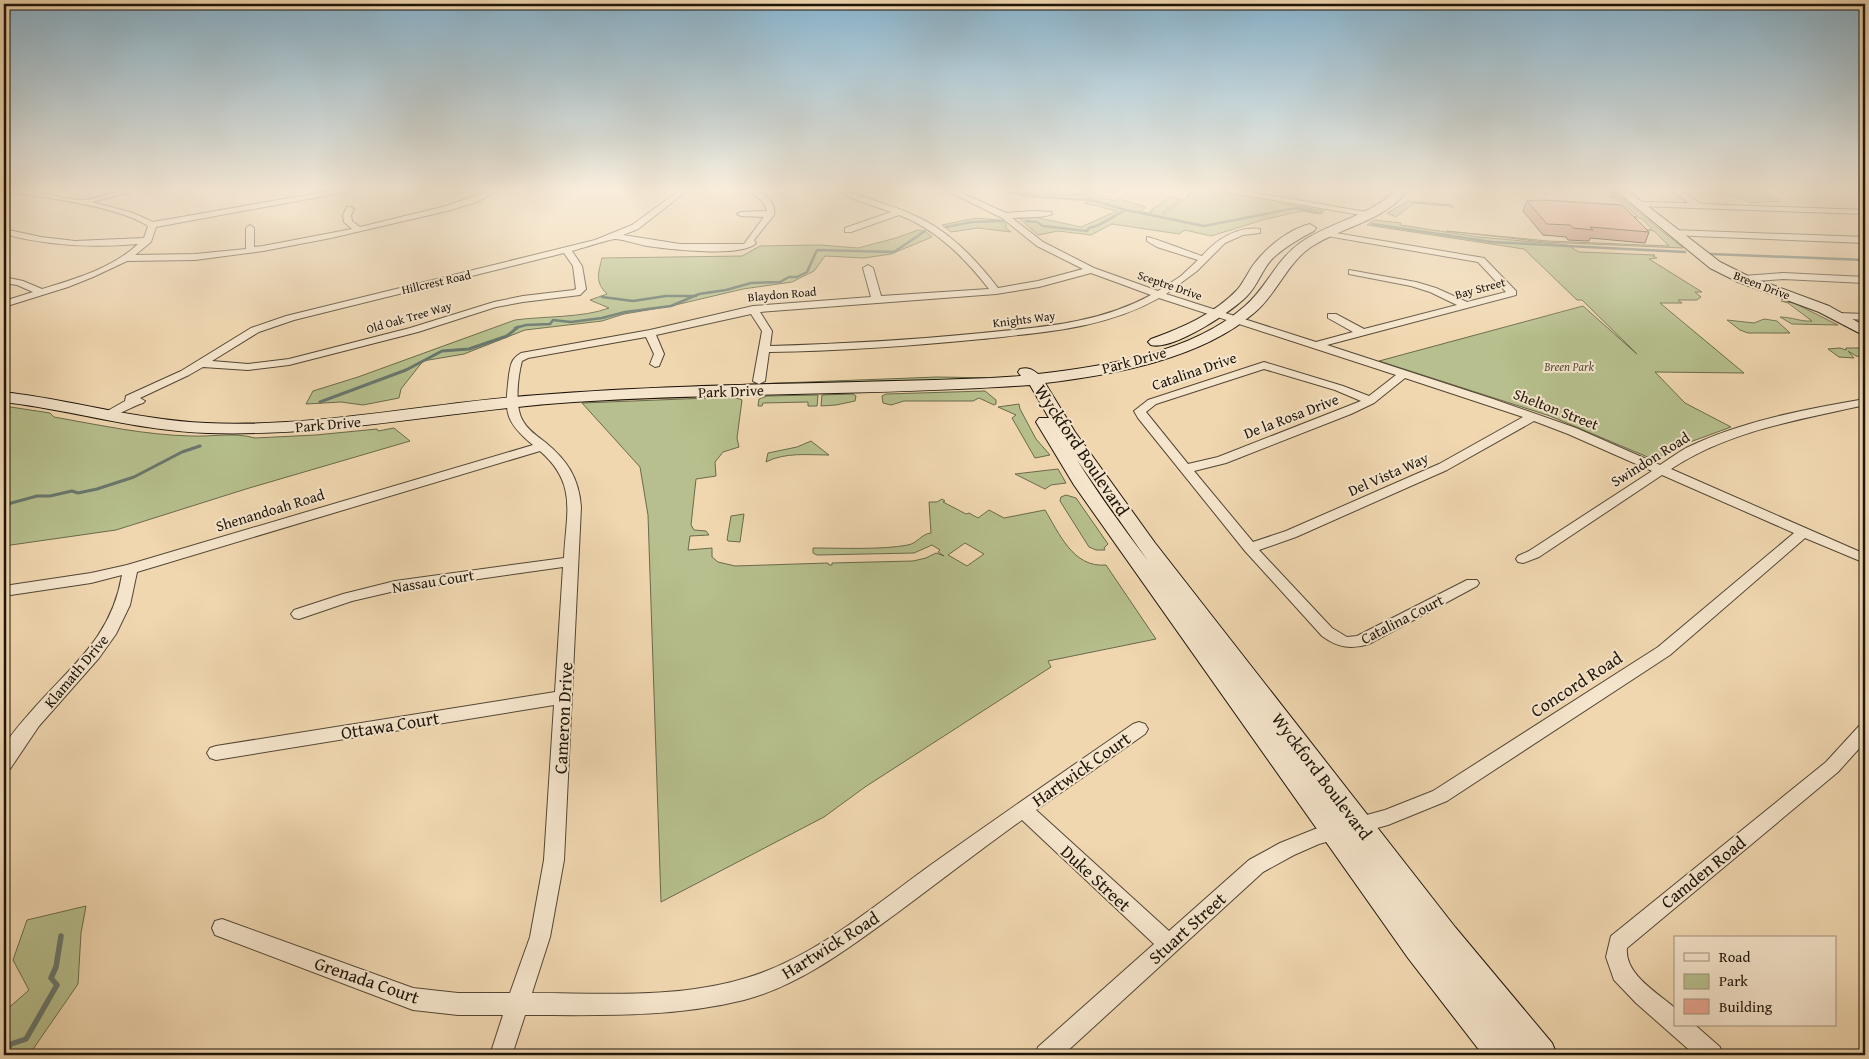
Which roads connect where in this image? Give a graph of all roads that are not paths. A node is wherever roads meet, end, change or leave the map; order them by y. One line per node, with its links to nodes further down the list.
1 (33, 239): 16 (street)
2 (250, 239): 18 (street)
3 (307, 239): 18 (street)
4 (605, 239): 19 (street, Hillcrest Road)
5 (630, 239): 6 (street)
6 (750, 239)
7 (947, 239): 28 (street)
8 (1034, 239): 23 (street, Sceptre Drive)
9 (1150, 239): 21 (street)
10 (1224, 239): 21 (street, Knights Way)
11 (1291, 239): 37 (street, Park Drive)
12 (1316, 239): 37 (street, Park Drive)
13 (1364, 239): 33 (street, Bay Street)
14 (1681, 239): 25 (street, Breen Drive)
15 (1849, 239): 17 (street)
16 (148, 240): 20 (street)
17 (1865, 240)
18 (250, 250): 20 (street)
19 (567, 251): 44 (street, Hillcrest Road); 44 (street, Old Oak Tree Way)
20 (127, 258): 29 (street)
21 (1202, 259): 30 (street, Knights Way)
22 (868, 268): 31 (street)
23 (1092, 270): 28 (street, Blaydon Road); 30 (street, Sceptre Drive)
24 (1352, 272): 33 (street)
25 (1743, 279): 27 (street); 36 (street, Breen Drive)
26 (4, 280): 29 (street)
27 (1865, 280)
28 (996, 291): 31 (street, Blaydon Road)
29 (41, 292): 32 (street)
30 (1157, 294): 37 (street, Sceptre Drive); 43 (street, Knights Way)
31 (877, 301): 34 (street, Blaydon Road)
32 (4, 304)
33 (1466, 305): 39 (street, Bay Street)
34 (753, 309): 41 (street, Blaydon Road); 43 (street)
35 (1332, 316): 39 (street)
36 (1839, 316): 38 (street); 40 (street, Breen Drive)
37 (1226, 317): 42 (street, Shelton Street); 47 (street, Park Drive)
38 (1865, 317)
39 (1360, 332): 42 (street, Bay Street)
40 (1865, 332)
41 (650, 333): 45 (street); 51 (street, Blaydon Road)
42 (1316, 345): 46 (street, Shelton Street)
43 (766, 349): 48 (street)
44 (200, 364): 54 (street, Hillcrest Road)
45 (655, 364)
46 (1402, 375): 52 (street, De la Rosa Drive); 56 (street, Shelton Street)
47 (1027, 377): 48 (street, Park Drive); 51 (street, Park Drive); 75 (street, Wyckford Boulevard)
48 (759, 381): 51 (street, Park Drive)
49 (4, 386): 54 (street, Park Drive)
50 (4, 397): 55 (street, Park Drive)
51 (511, 398): 54 (street, Park Drive); 55 (street, Park Drive); 57 (street, Cameron Drive)
52 (1370, 400): 58 (street, De la Rosa Drive); 58 (street, Catalina Drive)
53 (1865, 402): 59 (street, Swindon Road)
54 (129, 403): 55 (street)
55 (108, 414)
56 (1533, 417): 59 (street, Shelton Street); 61 (street, Del Vista Way)
57 (542, 446): 64 (street, Cameron Drive); 65 (street, Shenandoah Road)
58 (1183, 468): 61 (street, Catalina Drive)
59 (1661, 470): 60 (street, Shelton Street); 62 (street, Swindon Road)
60 (1803, 532): 63 (street, Shelton Street); 75 (street, Concord Road)
61 (1250, 548): 66 (street, Catalina Court)
62 (1523, 559)
63 (1865, 559)
64 (571, 561): 68 (street, Nassau Court); 69 (street, Cameron Drive)
65 (130, 569): 67 (street, Shenandoah Road); 73 (street, Klamath Drive)
66 (1472, 583)
67 (4, 591)
68 (299, 614)
69 (563, 697): 72 (street, Ottawa Court); 78 (street, Cameron Drive)
70 (1139, 729): 74 (street, Hartwick Court)
71 (1865, 731): 79 (street, Camden Road)
72 (216, 753)
73 (4, 764)
74 (1023, 810): 77 (street, Duke Street); 78 (street, Hartwick Road)
75 (1346, 829): 77 (street, Stuart Street); 83 (street, Wyckford Boulevard); 84 (street, Wyckford Boulevard)
76 (222, 928): 78 (street, Grenada Court)
77 (1170, 945): 82 (street, Stuart Street)
78 (517, 1004): 81 (street, Cameron Drive)
79 (1674, 1021)
80 (1679, 1026): 85 (street)
81 (500, 1055)
82 (1046, 1055)
83 (1504, 1055)
84 (1540, 1055)
85 (1712, 1055)

